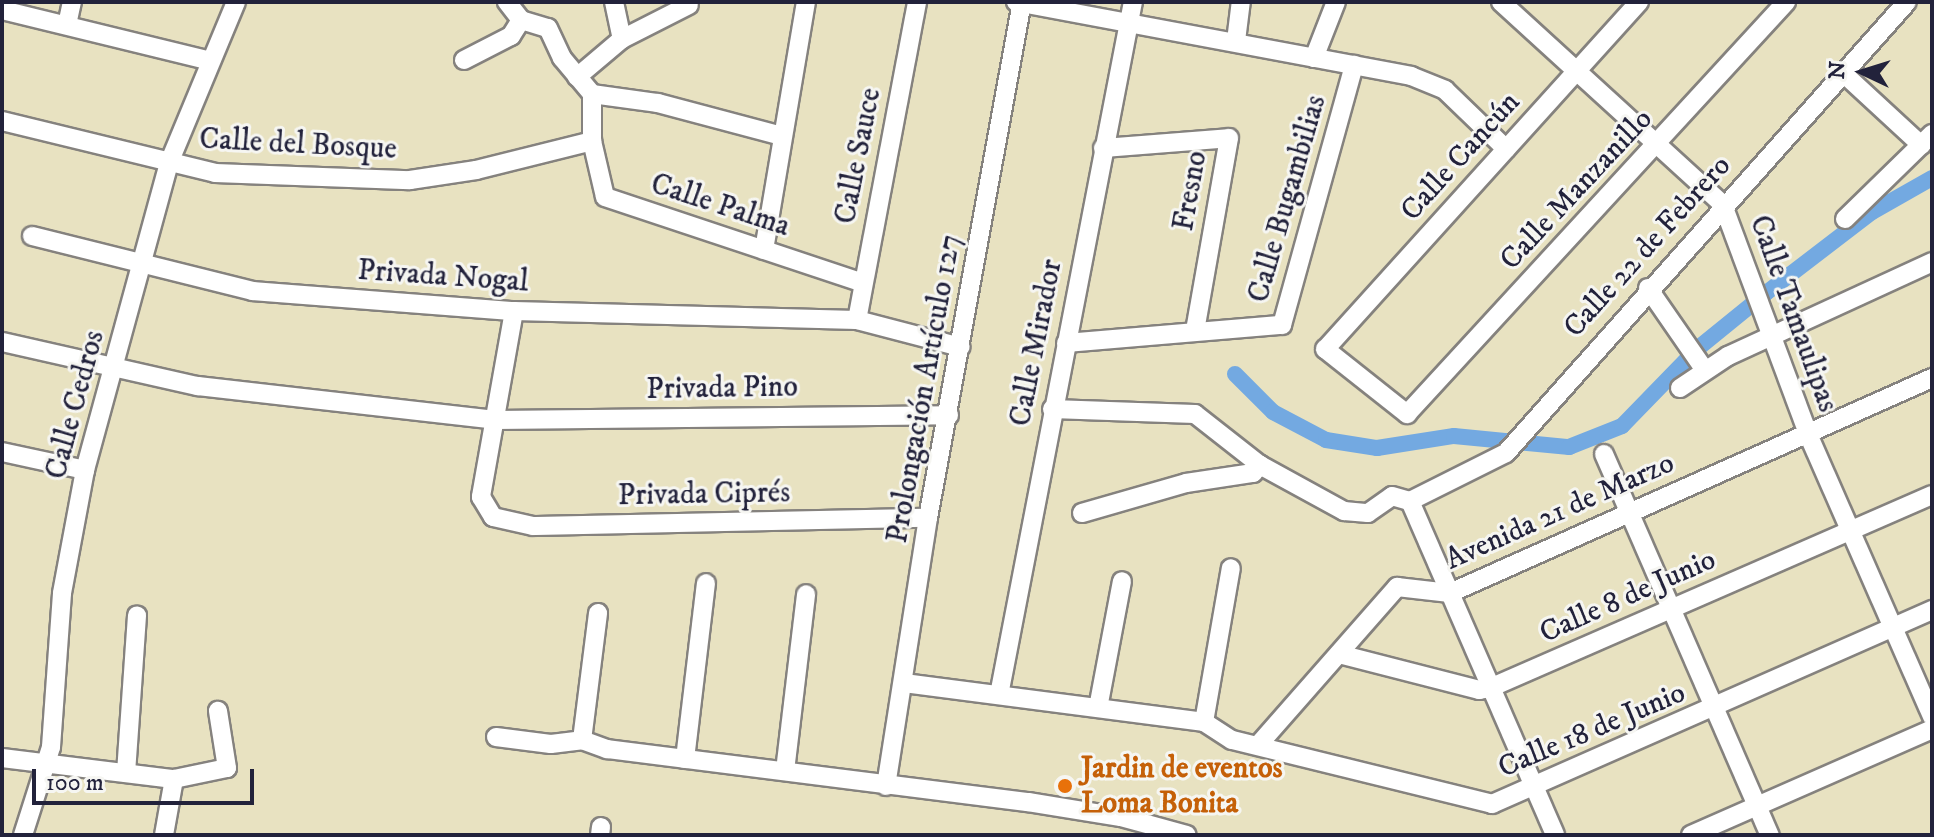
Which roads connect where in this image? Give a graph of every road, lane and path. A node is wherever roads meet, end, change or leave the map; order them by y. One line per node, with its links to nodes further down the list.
1 (72, 2): 19 (street)
2 (236, 2): 24 (street, Calle Cedros)
3 (507, 2): 17 (street)
4 (614, 2): 20 (street)
5 (806, 2): 31 (street)
6 (917, 2): 44 (street, Calle Sauce)
7 (1020, 2): 18 (street); 52 (street, Prolongación Artículo 127)
8 (1133, 2): 18 (street, Calle Mirador)
9 (1241, 2): 21 (street)
10 (1336, 2): 22 (street)
11 (1501, 2): 26 (street, Calle Tamaulipas)
12 (1639, 2): 26 (street, Calle Cancún)
13 (1786, 2): 34 (street, Calle Manzanillo)
14 (1907, 2): 27 (street, Calle 22 de Febrero)
15 (689, 5): 20 (street)
16 (2, 10): 19 (street)
17 (521, 20): 23 (street); 28 (street)
18 (1130, 21): 21 (street); 35 (street, Calle Mirador)
19 (67, 25): 24 (street)
20 (622, 39): 28 (street)
21 (1236, 41): 22 (street)
22 (1314, 58): 25 (street)
23 (464, 60)
24 (211, 61): 37 (street, Calle Cedros)
25 (1354, 65): 36 (street); 48 (street, Calle Bugambilias)
26 (1578, 68): 34 (street, Calle Tamaulipas); 36 (street, Calle Cancún)
27 (1842, 72): 32 (street); 38 (street, Calle 22 de Febrero)
28 (577, 77): 29 (street)
29 (592, 94): 31 (street); 33 (street)
30 (2, 121): 37 (street, Calle del Bosque)
31 (782, 136): 41 (street)
32 (1927, 139): 39 (street)
33 (592, 141): 37 (street, Calle del Bosque); 41 (street, Calle Palma)
34 (1660, 143): 38 (street, Calle Tamaulipas); 53 (street, Calle Manzanillo)
35 (1103, 148): 48 (street, Fresno); 51 (street, Calle Mirador)
36 (1506, 149): 53 (street, Calle Cancún)
37 (169, 163): 43 (street, Calle Cedros)
38 (1723, 205): 45 (street, Calle 22 de Febrero); 49 (street, Calle Tamaulipas)
39 (1845, 219)
40 (32, 236): 43 (street, Privada Nogal)
41 (764, 250): 44 (street, Calle Palma)
42 (1932, 262): 49 (street)
43 (142, 267): 46 (street, Privada Nogal); 54 (street, Calle Cedros)
44 (863, 283): 47 (street, Calle Sauce)
45 (1648, 288): 55 (street); 67 (street, Calle 22 de Febrero)
46 (514, 311): 47 (street, Privada Nogal); 60 (street)
47 (857, 320): 52 (street, Privada Nogal)
48 (1195, 330): 51 (street, Calle Bugambilias)
49 (1769, 337): 55 (street); 61 (street, Calle Tamaulipas)
50 (2, 342): 54 (street, Privada Pino)
51 (1066, 343): 58 (street, Calle Mirador)
52 (961, 347): 59 (street, Prolongación Artículo 127)
53 (1325, 349)
54 (113, 368): 60 (street, Privada Pino); 65 (street, Calle Cedros)
55 (1704, 369): 57 (street)
56 (1932, 378): 61 (street, Avenida 21 de Marzo)
57 (1680, 388)
58 (1052, 409): 64 (street); 85 (street, Calle Mirador)
59 (949, 415): 60 (street, Privada Pino); 70 (street, Prolongación Artículo 127)
60 (495, 420): 70 (street, Privada Ciprés)
61 (1808, 434): 68 (street, Avenida 21 de Marzo); 71 (street, Calle Tamaulipas)
62 (2, 452): 65 (street)
63 (1604, 454): 68 (street)
64 (1260, 465): 67 (street, Calle 22 de Febrero); 69 (street)
65 (85, 470): 97 (street, Calle Cedros)
66 (1932, 495): 71 (street, Calle 8 de Junio)
67 (1410, 501): 75 (street)
68 (1629, 510): 75 (street, Avenida 21 de Marzo); 77 (street)
69 (1082, 513)
70 (928, 518): 83 (street, Prolongación Artículo 127)
71 (1850, 531): 77 (street, Calle 8 de Junio); 81 (street, Calle Tamaulipas)
72 (1231, 568): 90 (street)
73 (1122, 581): 86 (street)
74 (706, 583): 96 (street)
75 (1450, 593): 82 (street, Avenida 21 de Marzo); 84 (street)
76 (806, 594): 98 (street)
77 (1671, 608): 84 (street, Calle 8 de Junio); 87 (street)
78 (1932, 610): 81 (street, Calle 18 de Junio)
79 (598, 613): 93 (street)
80 (137, 615): 99 (street)
81 (1893, 627): 87 (street, Calle 18 de Junio); 89 (street, Calle Tamaulipas)
82 (1339, 654): 84 (street); 94 (street, Avenida 21 de Marzo)
83 (904, 683): 85 (street); 101 (street, Prolongación Artículo 127)
84 (1490, 688): 102 (street)
85 (999, 695): 86 (street)
86 (1098, 708): 90 (street)
87 (1714, 708): 102 (street, Calle 18 de Junio); 103 (street)
88 (218, 711): 100 (street)
89 (1932, 717)
90 (1204, 722): 94 (street, Calle 18 de Junio)
91 (1932, 729): 103 (street)
92 (496, 737): 93 (street)
93 (582, 740): 96 (street)
94 (1260, 743): 102 (street, Calle 18 de Junio)
95 (2, 758): 97 (street)
96 (685, 759): 98 (street)
97 (41, 766): 99 (street); 104 (street, Calle Cedros)
98 (785, 771): 101 (street)
99 (126, 773): 100 (street)
100 (174, 779): 105 (street)
101 (886, 786): 106 (street)
102 (1533, 787): 107 (street)
103 (1758, 807): 108 (street); 109 (street)
104 (23, 835)
105 (164, 835)
106 (1187, 835)
107 (1555, 835)
108 (1691, 835)
109 (1770, 835)

